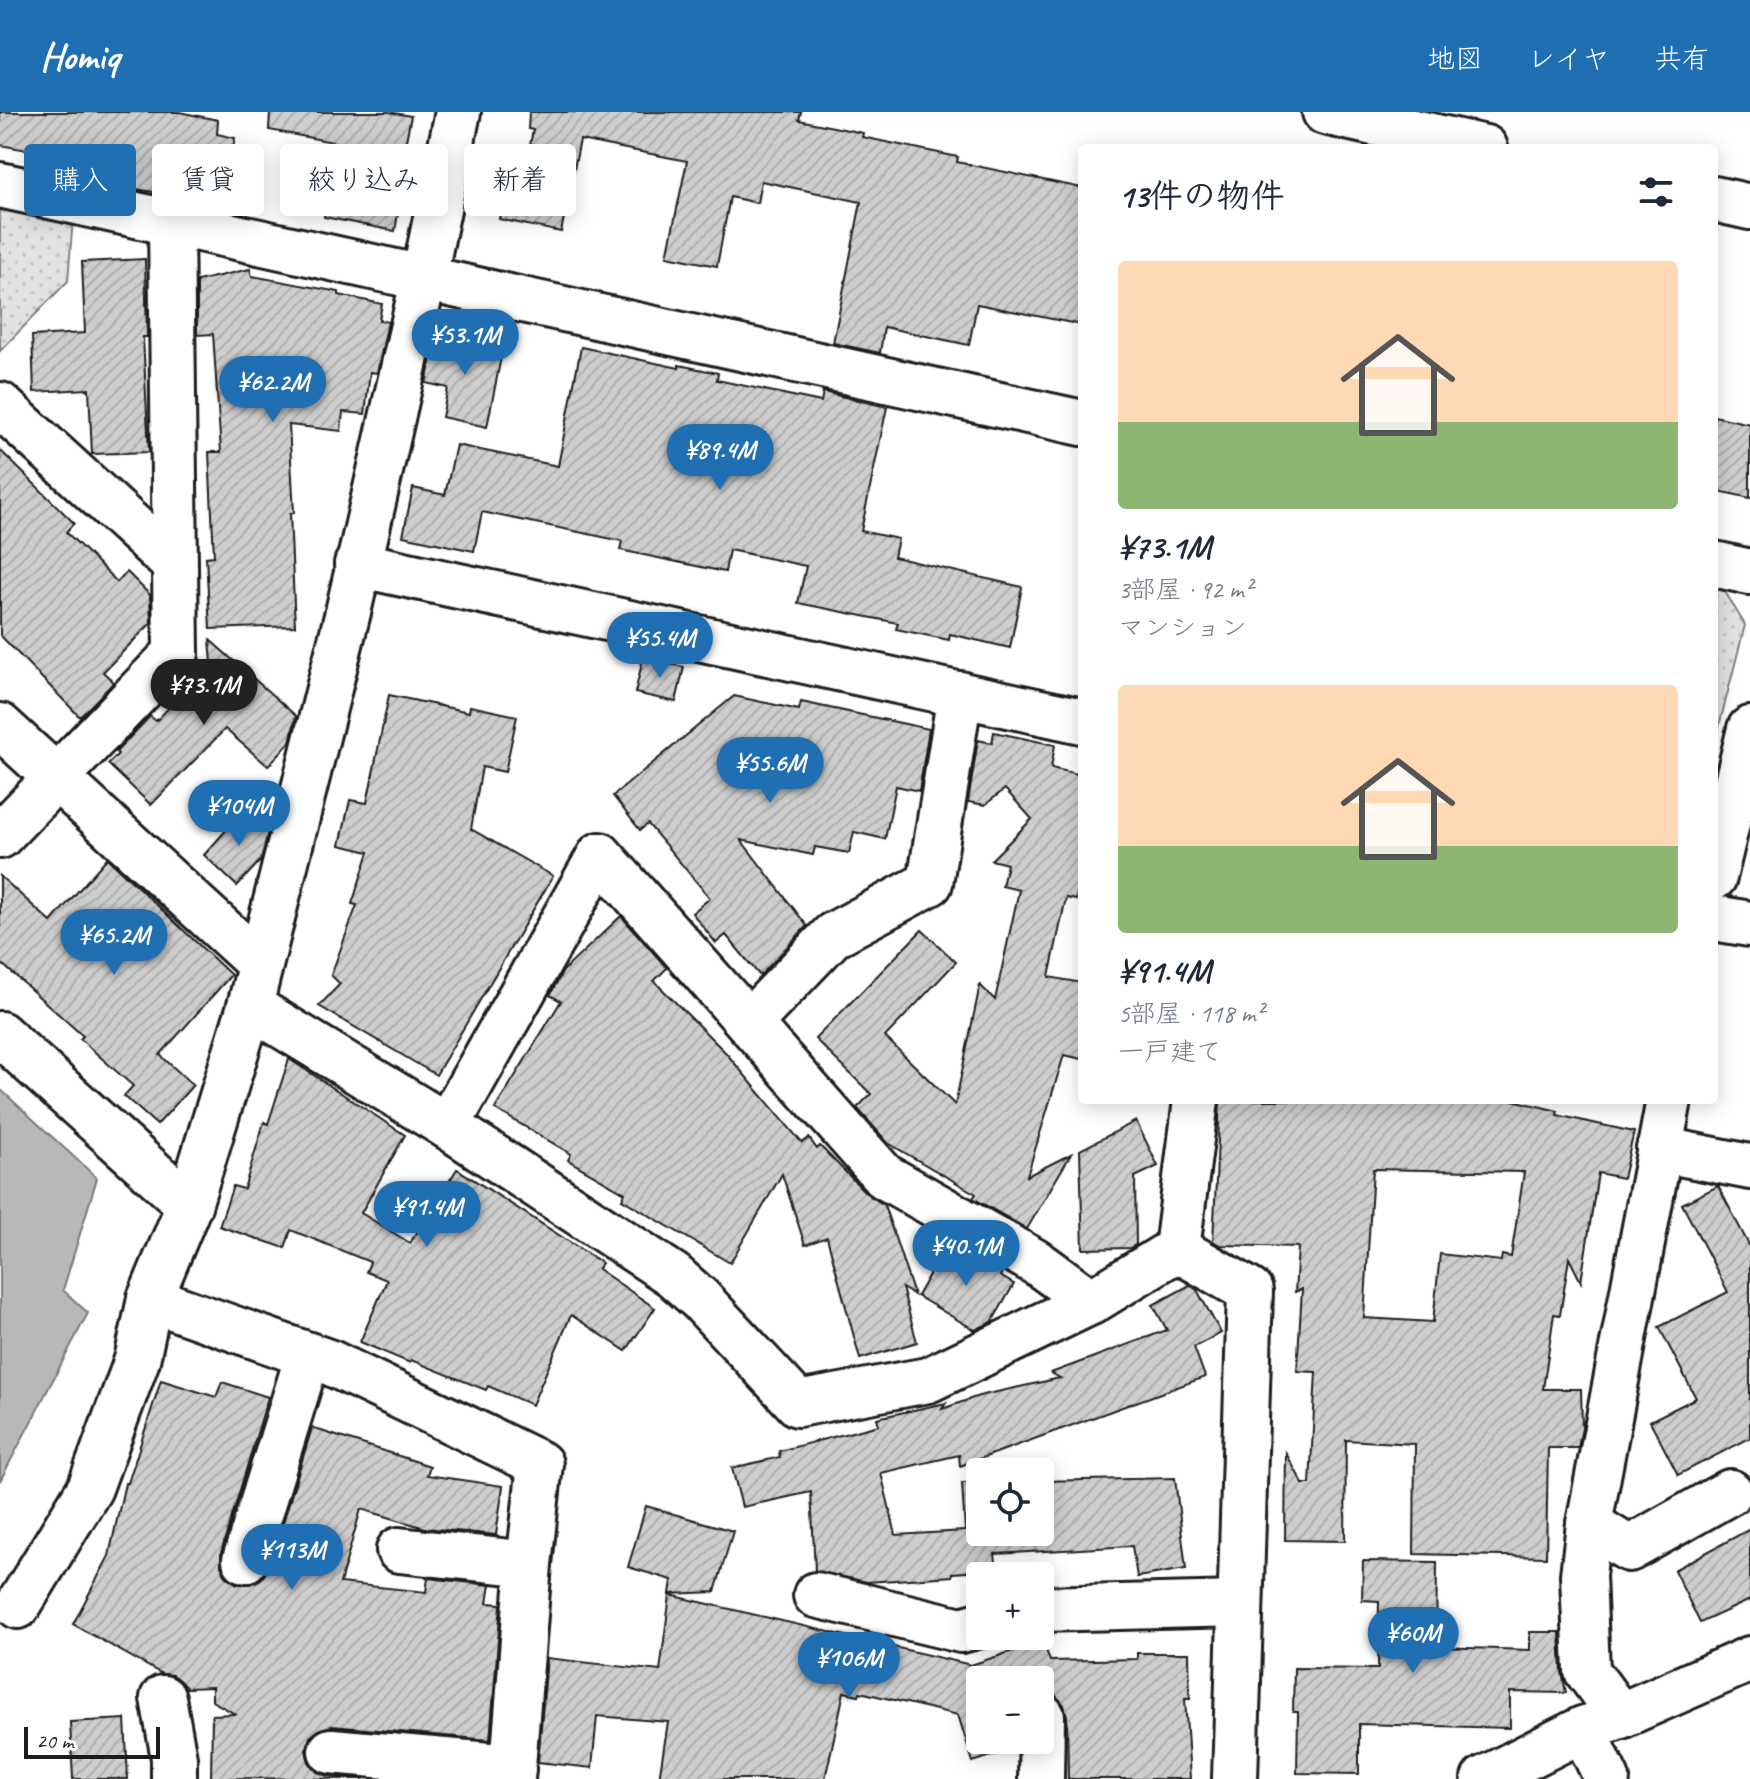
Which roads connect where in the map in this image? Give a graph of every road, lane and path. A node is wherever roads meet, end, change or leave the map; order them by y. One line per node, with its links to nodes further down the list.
1 (458, 112): 9 (street)
2 (1325, 112): 3 (street)
3 (1376, 128): 4 (street)
4 (1463, 144)
5 (0, 185): 8 (street)
6 (1718, 200): 7 (street)
7 (1750, 207)
8 (171, 222): 9 (street); 12 (street)
9 (424, 277): 11 (street); 13 (street)
10 (0, 405): 12 (street)
11 (1078, 422)
12 (174, 564): 20 (street)
13 (357, 564): 16 (street); 25 (street)
14 (1718, 565): 15 (street)
15 (1750, 572)
16 (960, 694): 17 (street); 27 (street)
17 (1078, 720)
18 (0, 726): 20 (street)
19 (1750, 729): 22 (street)
20 (56, 777): 21 (street); 25 (street)
21 (0, 836)
22 (1718, 859)
23 (1718, 919): 24 (street)
24 (1750, 924)
25 (260, 964): 26 (street)
26 (250, 1006): 31 (street); 34 (street)
27 (749, 1023): 31 (street); 37 (street)
28 (0, 1034): 34 (street)
29 (1195, 1104): 35 (street)
30 (1658, 1104): 32 (street)
31 (447, 1126): 37 (street)
32 (1659, 1149): 33 (street); 40 (street)
33 (1750, 1167)
34 (189, 1205): 36 (street)
35 (1177, 1249): 37 (street); 45 (street)
36 (150, 1299): 38 (street); 46 (street)
37 (1091, 1302)
38 (308, 1355): 42 (street); 43 (street)
39 (1730, 1492): 40 (street)
40 (1589, 1524): 51 (street)
41 (399, 1550): 43 (street)
42 (245, 1560)
43 (529, 1564): 54 (street)
44 (816, 1595): 48 (street)
45 (1240, 1604): 47 (street); 57 (street)
46 (18, 1606)
47 (1054, 1609)
48 (966, 1629)
49 (1750, 1659): 51 (street)
50 (163, 1698): 55 (street)
51 (1602, 1722): 58 (street); 59 (street)
52 (331, 1751): 54 (street)
53 (1041, 1754): 56 (street)
54 (512, 1773)
55 (174, 1779)
56 (1041, 1779)
57 (1235, 1779)
58 (1484, 1779)
59 (1607, 1779)

